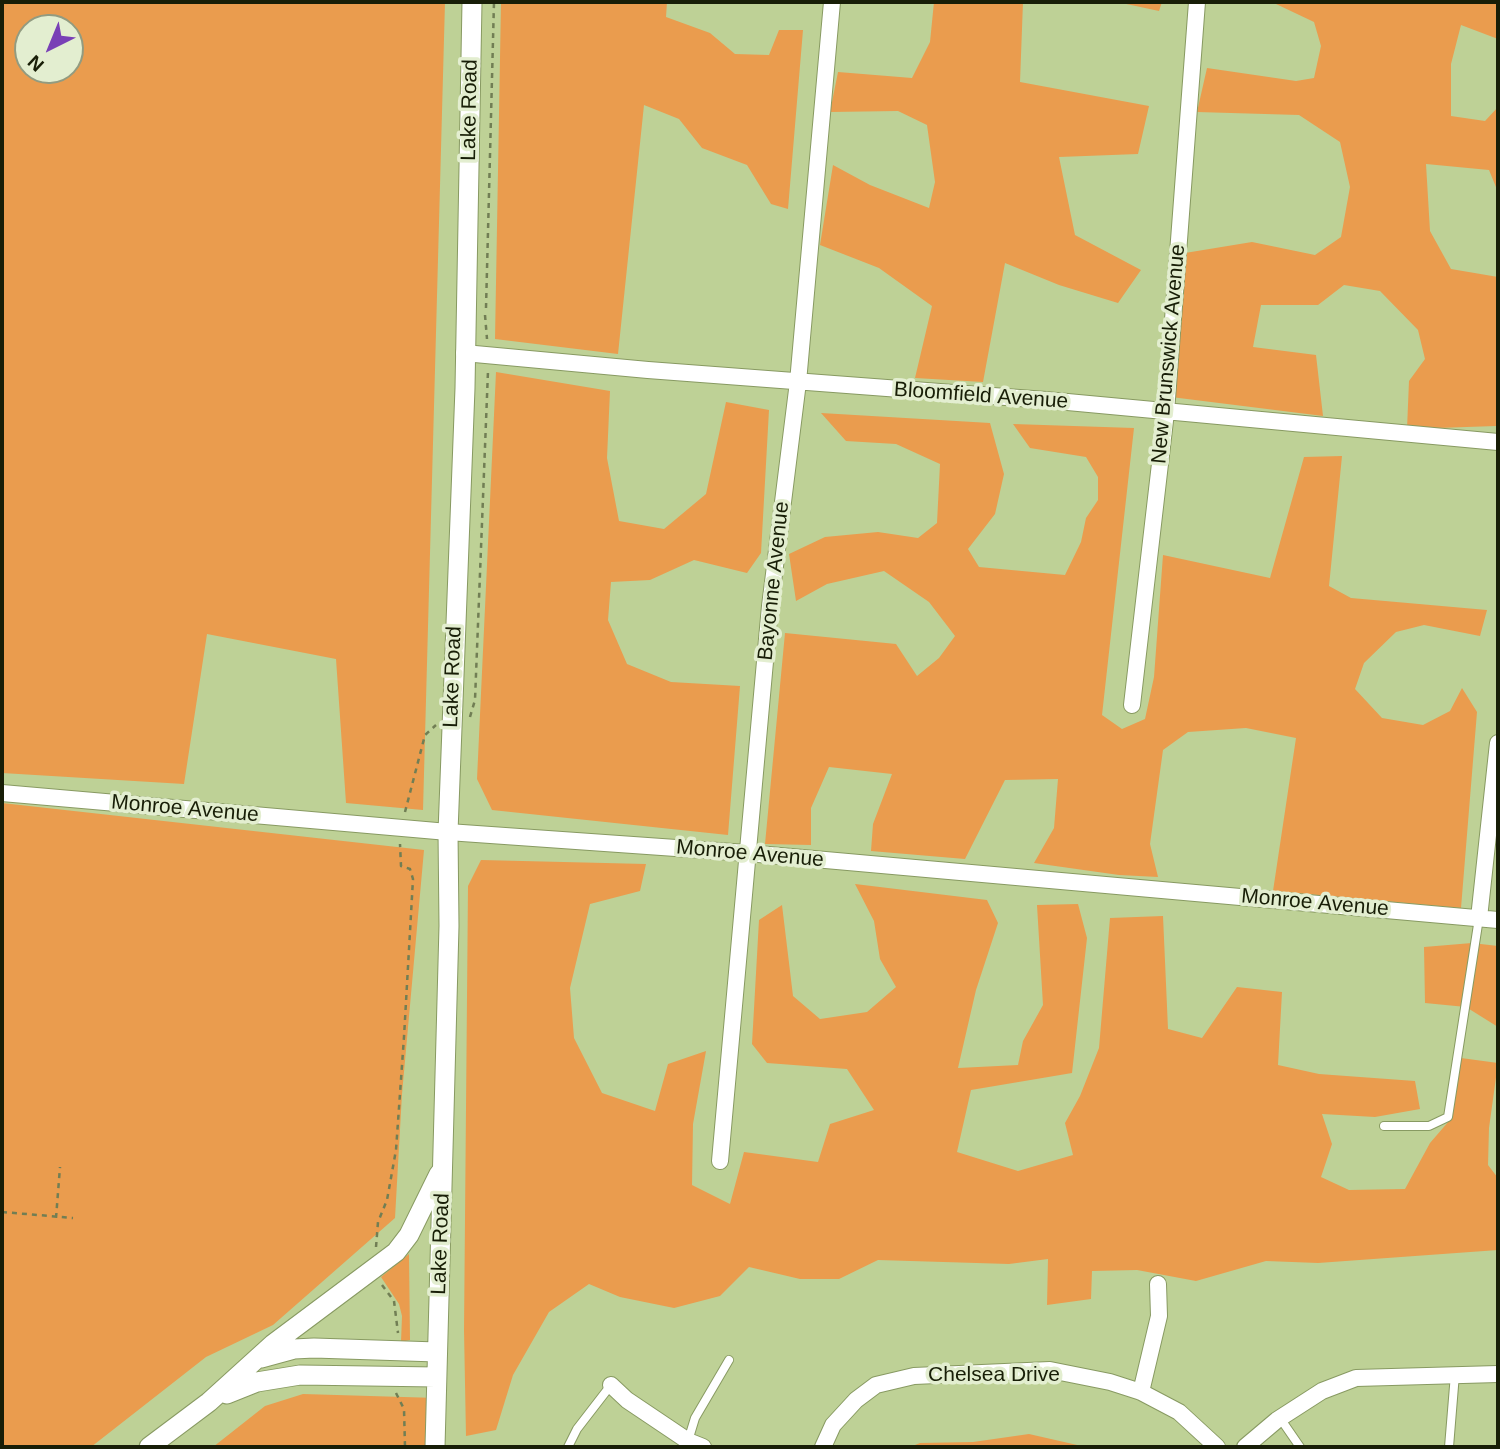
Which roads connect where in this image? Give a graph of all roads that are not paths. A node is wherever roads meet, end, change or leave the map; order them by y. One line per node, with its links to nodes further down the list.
1 (471, 2): 4 (street, Lake Road)
2 (832, 2): 5 (street, Bayonne Avenue)
3 (1197, 2): 6 (street, New Brunswick Avenue)
4 (464, 353): 5 (street, Bloomfield Avenue); 11 (street, Lake Road)
5 (797, 382): 6 (street, Bloomfield Avenue); 12 (street, Bayonne Avenue)
6 (1166, 412): 7 (street, Bloomfield Avenue); 8 (street, New Brunswick Avenue)
7 (1498, 442)
8 (1132, 705)
9 (1498, 743): 13 (street)
10 (2, 793): 11 (street, Monroe Avenue)
11 (448, 832): 12 (street, Monroe Avenue); 17 (street, Lake Road)
12 (747, 853): 13 (street, Monroe Avenue); 16 (street, Bayonne Avenue)
13 (1479, 918): 14 (street, Monroe Avenue); 15 (lane)
14 (1498, 919)
15 (1384, 1126)
16 (720, 1161)
17 (444, 1163): 19 (street, Lake Road); 20 (street)
18 (1158, 1284): 26 (street)
19 (437, 1352): 20 (street); 24 (street, Lake Road)
20 (258, 1359): 27 (street)
21 (729, 1360): 29 (lane)
22 (1455, 1374): 23 (street); 28 (street); 37 (lane)
23 (1498, 1374)
24 (436, 1377): 27 (street); 31 (street, Lake Road)
25 (611, 1385): 29 (street); 32 (lane)
26 (1140, 1392): 33 (street, Chelsea Drive); 34 (street, Chelsea Drive)
27 (209, 1402): 30 (street)
28 (1280, 1418): 35 (street); 36 (lane)
29 (696, 1444)
30 (149, 1447)
31 (435, 1447)
32 (568, 1447)
33 (823, 1447)
34 (1217, 1447)
35 (1245, 1447)
36 (1300, 1447)
37 (1449, 1447)

